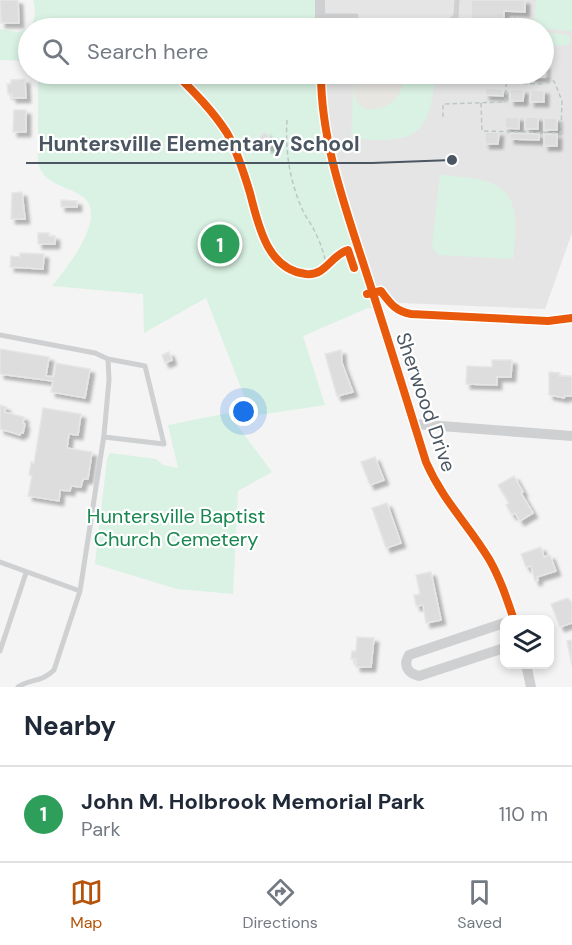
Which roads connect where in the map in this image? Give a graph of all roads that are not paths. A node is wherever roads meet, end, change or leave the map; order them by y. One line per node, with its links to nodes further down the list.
1 (320, 0): 3 (street)
2 (457, 0): 5 (lane)
3 (320, 16): 4 (lane)
4 (356, 16)
5 (454, 18)
6 (321, 84): 9 (street, Sherwood Drive)
7 (0, 335): 8 (lane)
8 (108, 359): 11 (lane); 11 (lane)
9 (414, 424): 10 (street); 15 (street, Sherwood Drive)
10 (572, 436)
11 (104, 437): 14 (lane)
12 (0, 562): 13 (lane)
13 (27, 573): 14 (lane); 18 (lane)
14 (80, 591): 20 (lane)
15 (512, 615)
16 (500, 624): 17 (street)
17 (500, 649)
18 (0, 651)
19 (527, 669): 21 (street)
20 (18, 687)
21 (531, 687)

